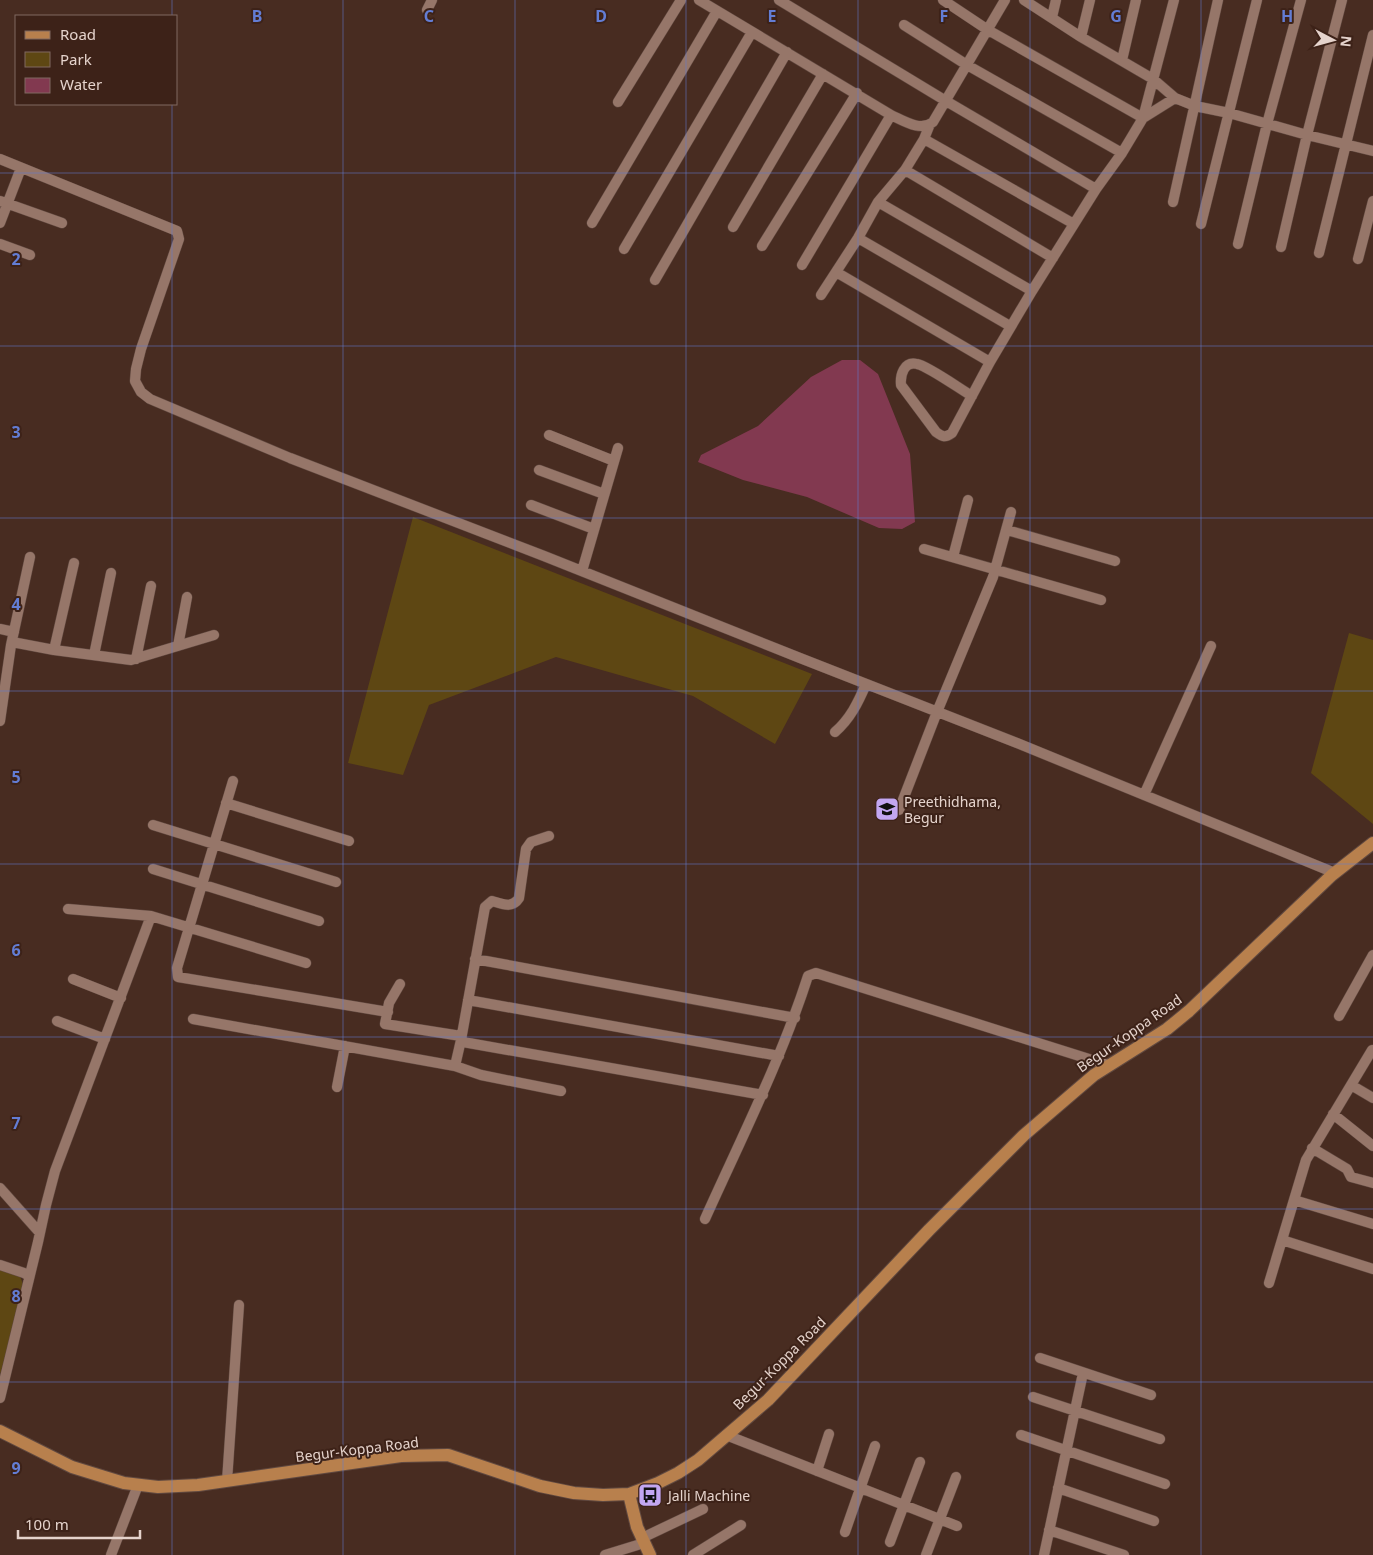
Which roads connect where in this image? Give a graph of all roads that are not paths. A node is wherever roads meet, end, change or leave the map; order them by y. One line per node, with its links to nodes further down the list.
1 (681, 0): 29 (street)
2 (699, 0): 15 (street)
3 (779, 0): 30 (street)
4 (943, 0): 18 (street)
5 (1005, 0): 18 (street)
6 (1024, 0): 16 (street)
7 (1056, 0): 16 (street)
8 (1090, 0): 21 (street)
9 (1136, 0): 23 (street)
10 (1174, 0): 26 (street)
11 (1218, 0): 31 (street)
12 (1256, 0): 32 (street)
13 (1301, 0): 36 (street)
14 (1342, 0): 37 (street)
15 (717, 11): 19 (street); 52 (street)
16 (1052, 17): 21 (street)
17 (904, 25): 24 (street)
18 (988, 30): 24 (street); 34 (street)
19 (752, 32): 22 (street); 61 (street)
20 (1373, 35): 39 (street)
21 (1081, 37): 23 (street)
22 (787, 52): 25 (street); 68 (street)
23 (1122, 60): 26 (street)
24 (967, 65): 30 (street); 41 (street)
25 (823, 74): 27 (street); 55 (street)
26 (1153, 80): 28 (street); 34 (street)
27 (857, 94): 33 (street); 59 (street)
28 (1175, 98): 31 (street); 34 (street)
29 (618, 102)
30 (946, 102): 35 (street); 45 (street)
31 (1195, 106): 32 (street); 49 (street)
32 (1229, 113): 36 (street); 54 (street)
33 (891, 115): 35 (street); 66 (street)
34 (1143, 118): 41 (street)
35 (930, 124): 38 (street)
36 (1267, 124): 37 (street); 58 (street)
37 (1307, 135): 39 (street); 60 (street)
38 (924, 139): 44 (street); 53 (street)
39 (1346, 144): 40 (street); 62 (street)
40 (1373, 151)
41 (1122, 153): 45 (street)
42 (0, 159): 43 (street)
43 (21, 168): 47 (street); 90 (street)
44 (905, 170): 48 (street); 64 (street)
45 (1096, 189): 53 (street)
46 (1373, 201): 65 (street)
47 (4, 202): 50 (street); 51 (street)
48 (878, 202): 56 (street); 69 (street)
49 (1172, 202)
50 (0, 223)
51 (62, 223)
52 (592, 223)
53 (1074, 224): 64 (street)
54 (1201, 224)
55 (733, 227)
56 (858, 238): 67 (street); 71 (street)
57 (0, 244): 63 (street)
58 (1238, 244)
59 (762, 246)
60 (1281, 247)
61 (624, 249)
62 (1319, 253)
63 (30, 255)
64 (1053, 258): 69 (street)
65 (1358, 259)
66 (802, 265)
67 (836, 272): 70 (street); 72 (street)
68 (655, 280)
69 (1032, 291): 71 (street)
70 (821, 295)
71 (1010, 326): 72 (street)
72 (990, 362): 73 (street)
73 (972, 396): 73 (street)
74 (549, 436): 76 (street)
75 (618, 448): 76 (street)
76 (614, 461): 78 (street)
77 (539, 470): 78 (street)
78 (604, 494): 82 (street)
79 (968, 500): 86 (street)
80 (531, 505): 82 (street)
81 (1012, 512): 83 (street)
82 (594, 528): 90 (street)
83 (1007, 530): 87 (street); 89 (street)
84 (924, 549): 86 (street)
85 (30, 557): 97 (street)
86 (953, 557): 89 (street)
87 (1115, 561)
88 (74, 563): 100 (street)
89 (996, 569): 94 (street); 104 (street)
90 (582, 571): 103 (street)
91 (112, 573): 101 (street)
92 (151, 586): 102 (street)
93 (187, 597): 98 (street)
94 (1101, 600)
95 (0, 629): 97 (street)
96 (214, 635): 98 (street)
97 (13, 637): 100 (street); 105 (street)
98 (178, 646): 102 (street)
99 (1210, 646): 108 (street)
100 (54, 650): 101 (street)
101 (94, 655): 102 (street)
102 (136, 659)
103 (866, 684): 104 (street); 106 (street)
104 (937, 712): 108 (street); 110 (street)
105 (0, 721)
106 (835, 732)
107 (232, 781): 109 (street)
108 (1144, 795): 117 (street)
109 (226, 803): 113 (street); 115 (street)
110 (899, 810)
111 (153, 825): 115 (street)
112 (549, 836): 125 (street)
113 (350, 841)
114 (1373, 843): 117 (main road, Begur-Koppa Road)
115 (214, 844): 118 (street); 119 (street)
116 (153, 869): 119 (street)
117 (1335, 872): 141 (main road, Begur-Koppa Road)
118 (336, 882)
119 (202, 884): 122 (street); 123 (street)
120 (68, 909): 121 (street)
121 (151, 916): 123 (street); 129 (street)
122 (320, 920)
123 (189, 927): 126 (street); 131 (street)
124 (1373, 955): 132 (street)
125 (475, 959): 130 (street); 133 (street)
126 (306, 963)
127 (73, 979): 129 (street)
128 (400, 984): 131 (street)
129 (121, 998): 137 (street)
130 (468, 1000): 136 (street); 140 (street)
131 (388, 1012): 136 (street)
132 (1339, 1016)
133 (795, 1018): 140 (street); 141 (street)
134 (193, 1019): 138 (street)
135 (57, 1021): 137 (street)
136 (461, 1038): 142 (street); 146 (street)
137 (105, 1039): 156 (street)
138 (345, 1046): 142 (street); 144 (street)
139 (1373, 1049): 143 (street)
140 (779, 1056): 146 (street)
141 (1108, 1065): 171 (main road, Begur-Koppa Road)
142 (455, 1066): 145 (street)
143 (1351, 1085): 147 (street); 148 (street)
144 (337, 1087)
145 (561, 1090)
146 (763, 1095): 154 (street)
147 (1373, 1098)
148 (1333, 1114): 149 (street); 150 (street)
149 (1373, 1146)
150 (1312, 1148): 151 (street); 153 (street)
151 (1373, 1183)
152 (0, 1188): 156 (street)
153 (1294, 1200): 155 (street); 157 (street)
154 (705, 1219)
155 (1373, 1224)
156 (40, 1233): 160 (street)
157 (1282, 1240): 159 (street); 161 (street)
158 (0, 1265): 160 (street)
159 (1373, 1269)
160 (29, 1276): 167 (street)
161 (1270, 1282)
162 (238, 1305): 179 (street)
163 (1040, 1358): 164 (street)
164 (1083, 1373): 165 (street); 168 (street)
165 (1152, 1395)
166 (1033, 1397): 168 (street)
167 (0, 1398)
168 (1075, 1412): 173 (street); 175 (street)
169 (0, 1431): 181 (main road, Begur-Koppa Road)
170 (829, 1434): 177 (street)
171 (726, 1435): 177 (street); 184 (main road, Begur-Koppa Road)
172 (1021, 1435): 175 (street)
173 (1160, 1439)
174 (875, 1446): 182 (street)
175 (1066, 1451): 180 (street); 183 (street)
176 (920, 1462): 185 (street)
177 (817, 1471): 182 (street)
178 (956, 1478): 187 (street)
179 (227, 1481): 181 (main road, Begur-Koppa Road); 184 (main road, Begur-Koppa Road)
180 (1165, 1484)
181 (138, 1485): 195 (street)
182 (860, 1488): 185 (street); 192 (street)
183 (1058, 1488): 188 (street); 191 (street)
184 (629, 1494): 194 (main road)
185 (905, 1505): 187 (street); 193 (street)
186 (703, 1509): 194 (street)
187 (941, 1519): 190 (street); 198 (street)
188 (1154, 1521)
189 (741, 1525): 197 (street)
190 (957, 1526)
191 (1049, 1530): 199 (street); 200 (street)
192 (844, 1532)
193 (890, 1542)
194 (646, 1545): 196 (street)
195 (111, 1555)
196 (605, 1555)
197 (693, 1555)
198 (926, 1555)
199 (1044, 1555)
200 (1124, 1555)

